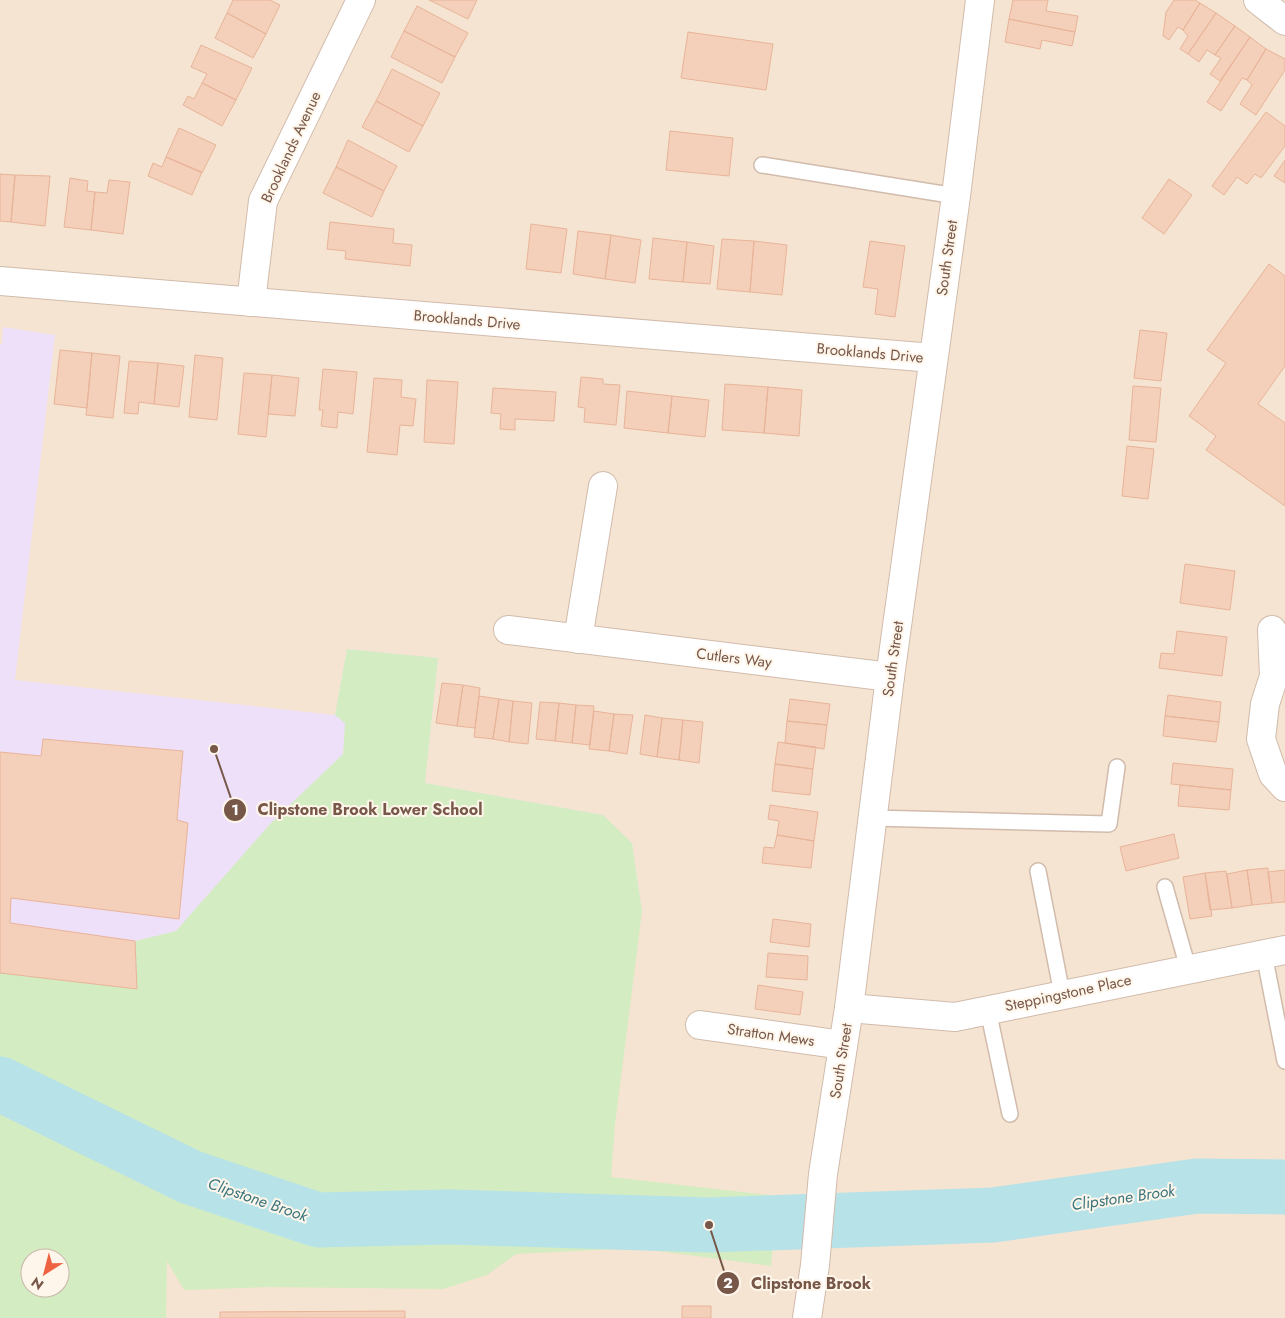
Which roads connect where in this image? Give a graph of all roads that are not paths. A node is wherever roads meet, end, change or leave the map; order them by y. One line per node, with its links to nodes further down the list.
1 (361, 0): 8 (street, Brooklands Avenue)
2 (980, 0): 6 (street, South Street)
3 (1258, 0): 4 (street)
4 (1285, 21)
5 (762, 165): 6 (lane)
6 (956, 196): 9 (street, South Street)
7 (0, 281): 8 (street, Brooklands Drive)
8 (251, 302): 9 (street, Brooklands Drive)
9 (934, 358): 14 (street, South Street)
10 (603, 486): 13 (street)
11 (508, 630): 13 (street, Cutlers Way)
12 (1272, 630): 16 (street)
13 (578, 639): 14 (street, Cutlers Way)
14 (890, 677): 17 (street, South Street)
15 (1117, 767): 17 (lane)
16 (1285, 787)
17 (873, 818): 23 (street, South Street)
18 (1038, 871): 22 (lane)
19 (1165, 887): 21 (lane)
20 (1274, 952): 21 (street, Steppingstone Place); 27 (lane)
21 (1188, 968): 22 (street, Steppingstone Place)
22 (1062, 994): 24 (street, Steppingstone Place)
23 (849, 1008): 24 (street, Steppingstone Place); 26 (street, South Street)
24 (988, 1010): 28 (lane)
25 (700, 1025): 26 (street, Stratton Mews)
26 (843, 1045): 29 (street, South Street)
27 (1285, 1061)
28 (1010, 1114)
29 (807, 1318)

